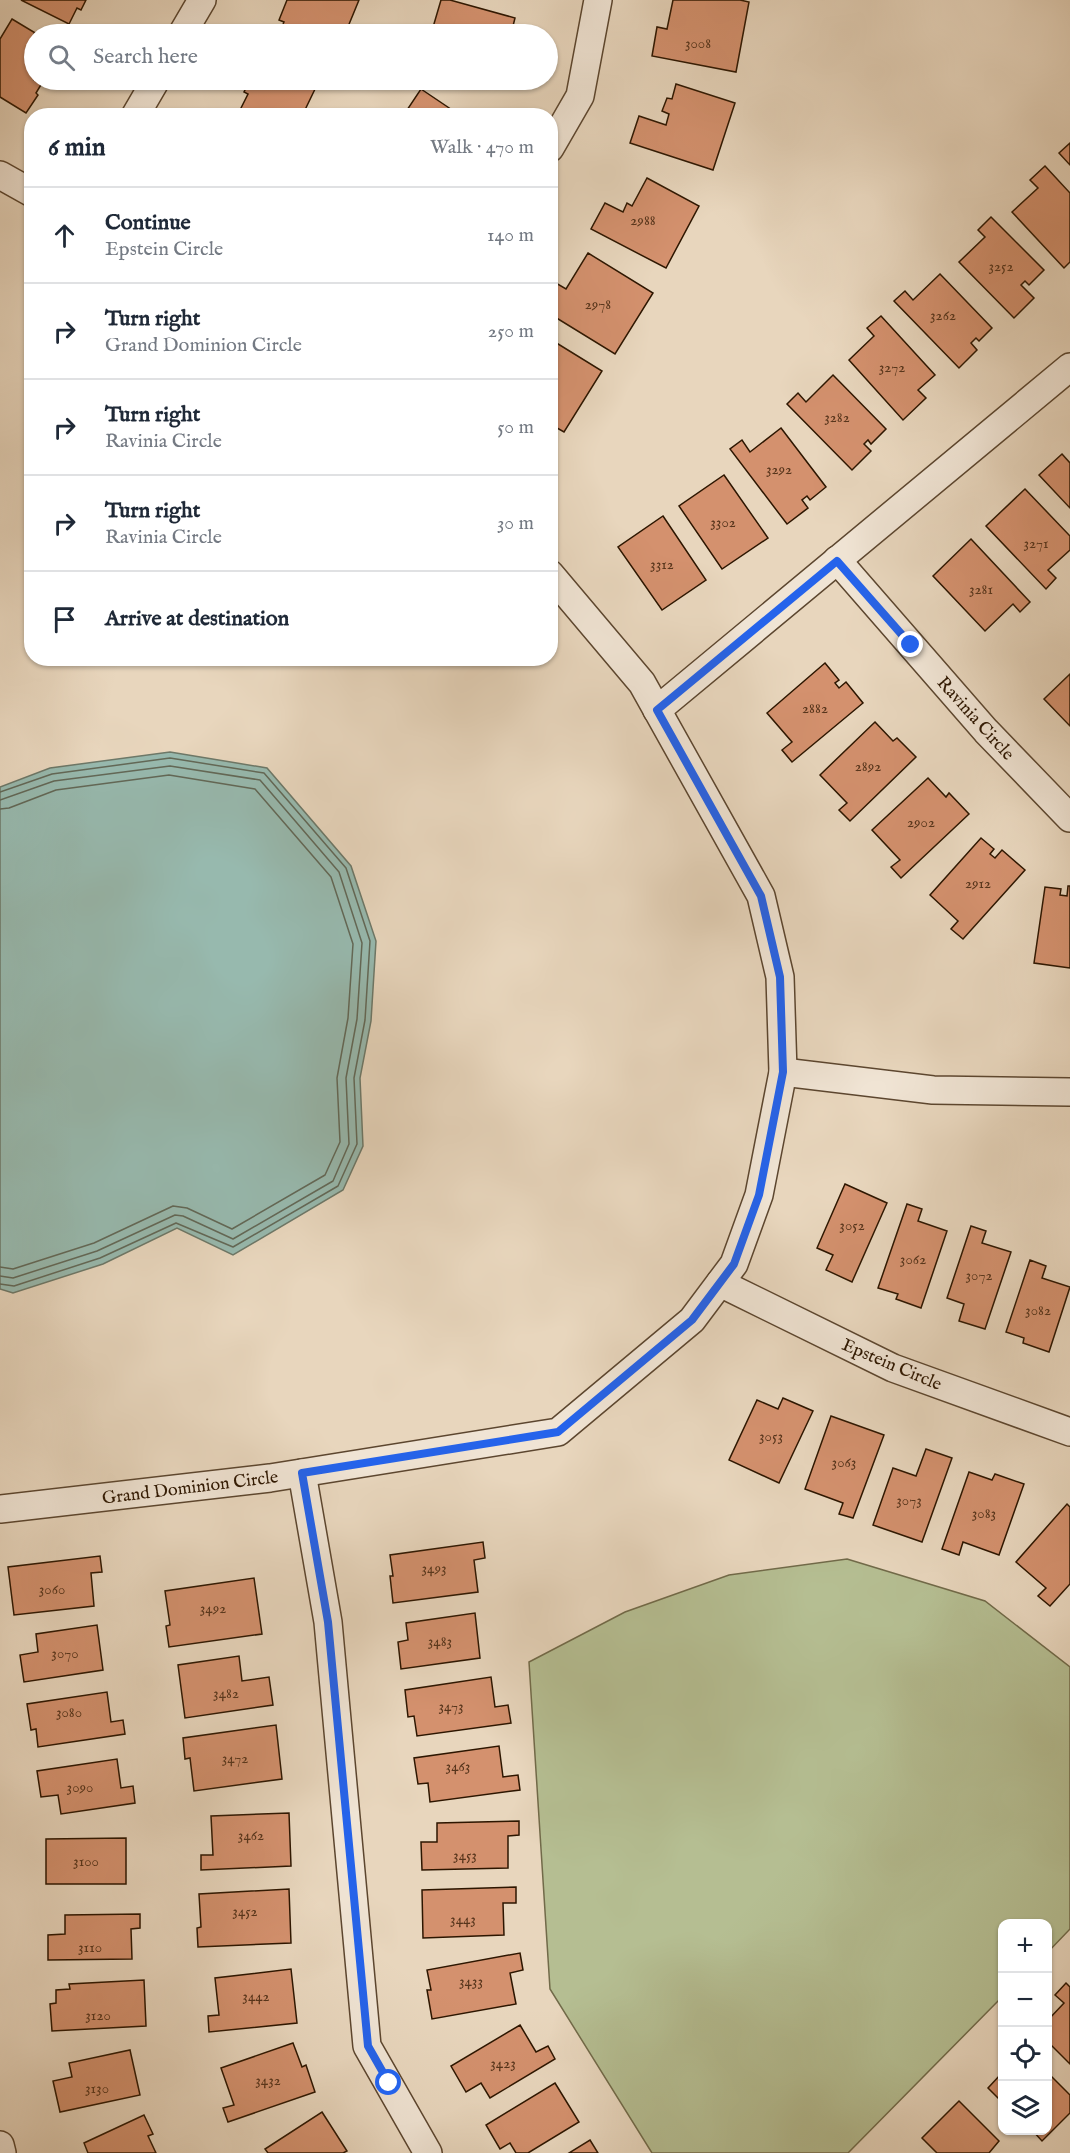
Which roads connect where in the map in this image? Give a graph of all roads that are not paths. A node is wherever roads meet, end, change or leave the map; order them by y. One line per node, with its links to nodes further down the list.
1 (202, 0): 3 (street)
2 (598, 0): 6 (street)
3 (188, 24)
4 (150, 90): 5 (street)
5 (140, 108)
6 (558, 134)
7 (0, 175): 8 (street)
8 (24, 188)
9 (1070, 367): 10 (street)
10 (837, 561): 12 (street); 13 (street, Ravinia Circle)
11 (558, 583): 12 (street, Grand Dominion Circle)
12 (657, 710): 14 (street, Grand Dominion Circle)
13 (1070, 818)
14 (783, 1072): 15 (street); 16 (street, Grand Dominion Circle)
15 (1070, 1092)
16 (720, 1282): 17 (street, Epstein Circle); 18 (street, Grand Dominion Circle)
17 (1070, 1432)
18 (302, 1473): 19 (street, Grand Dominion Circle); 22 (street)
19 (0, 1509)
20 (0, 2145): 21 (street)
21 (2, 2153)
22 (428, 2153)

